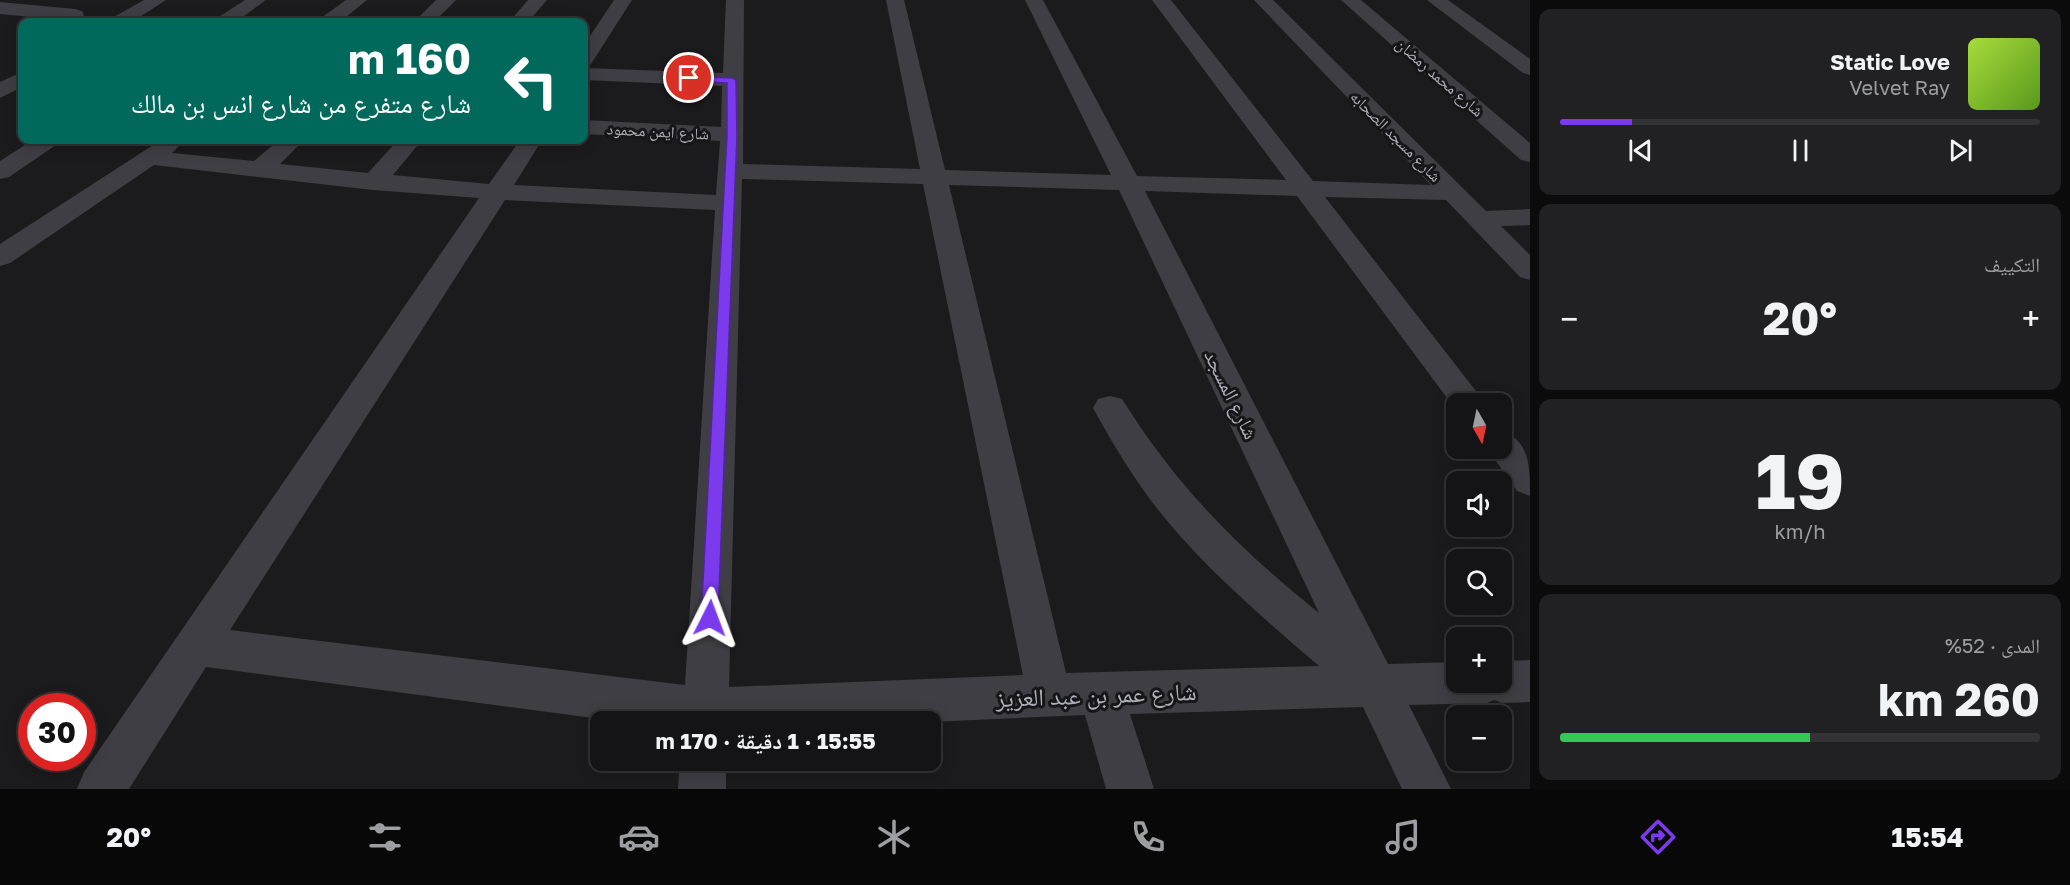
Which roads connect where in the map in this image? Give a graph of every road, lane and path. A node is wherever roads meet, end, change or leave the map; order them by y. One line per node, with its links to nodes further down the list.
1 (158, 0): 16 (street)
2 (257, 0): 17 (street)
3 (358, 0): 18 (street)
4 (447, 0): 19 (street)
5 (538, 0): 20 (street)
6 (623, 0): 21 (street)
7 (735, 0): 26 (street)
8 (895, 0): 41 (street)
9 (1034, 0): 43 (street, شارع المسجد)
10 (1161, 0): 44 (street)
11 (1263, 0): 46 (street, شارع مسجد الصحابه)
12 (1350, 0): 36 (street, شارع محمد رمضان)
13 (1437, 0): 23 (street)
14 (0, 8): 15 (street)
15 (75, 15)
16 (126, 18)
17 (230, 18)
18 (333, 18)
19 (427, 18)
20 (522, 18)
21 (588, 54)
22 (0, 68): 24 (street)
23 (1530, 69)
24 (18, 70)
25 (588, 74): 26 (street)
26 (732, 80): 30 (street)
27 (18, 81): 28 (street)
28 (0, 92)
29 (588, 127): 30 (street, شارع ايمن محمود)
30 (732, 135): 39 (street)
31 (42, 144): 40 (street)
32 (170, 144): 37 (street)
33 (288, 144): 38 (street)
34 (407, 144): 42 (street)
35 (528, 144): 45 (street)
36 (1530, 155)
37 (152, 158): 38 (street); 50 (street)
38 (260, 169): 42 (street)
39 (729, 171): 41 (street); 47 (street)
40 (0, 172)
41 (934, 177): 43 (street); 62 (street)
42 (373, 182): 45 (street)
43 (1128, 183): 44 (street); 60 (street, شارع المسجد)
44 (1306, 189): 46 (street); 52 (street)
45 (497, 191): 47 (street); 56 (street)
46 (1453, 193): 49 (street, شارع مسجد الصحابه)
47 (727, 203): 64 (street)
48 (1530, 217): 49 (street)
49 (1478, 219): 51 (street, شارع مسجد الصحابه)
50 (0, 257)
51 (1530, 271)
52 (1462, 393)
53 (1110, 408): 60 (street)
54 (1512, 457): 55 (street)
55 (1530, 481)
56 (196, 646): 63 (street, شارع عمر بن عبد العزيز); 67 (street)
57 (1530, 681): 58 (street)
58 (1512, 682)
59 (1446, 683): 60 (street, شارع عمر بن عبد العزيز)
60 (1376, 686): 61 (street, شارع عمر بن عبد العزيز); 70 (street, شارع المسجد)
61 (1101, 693): 62 (street, شارع عمر بن عبد العزيز); 69 (street)
62 (1049, 695): 65 (street, شارع عمر بن عبد العزيز)
63 (670, 711)
64 (706, 711)
65 (788, 711)
66 (703, 771): 68 (street)
67 (101, 789)
68 (702, 789)
69 (1130, 789)
70 (1427, 789)

